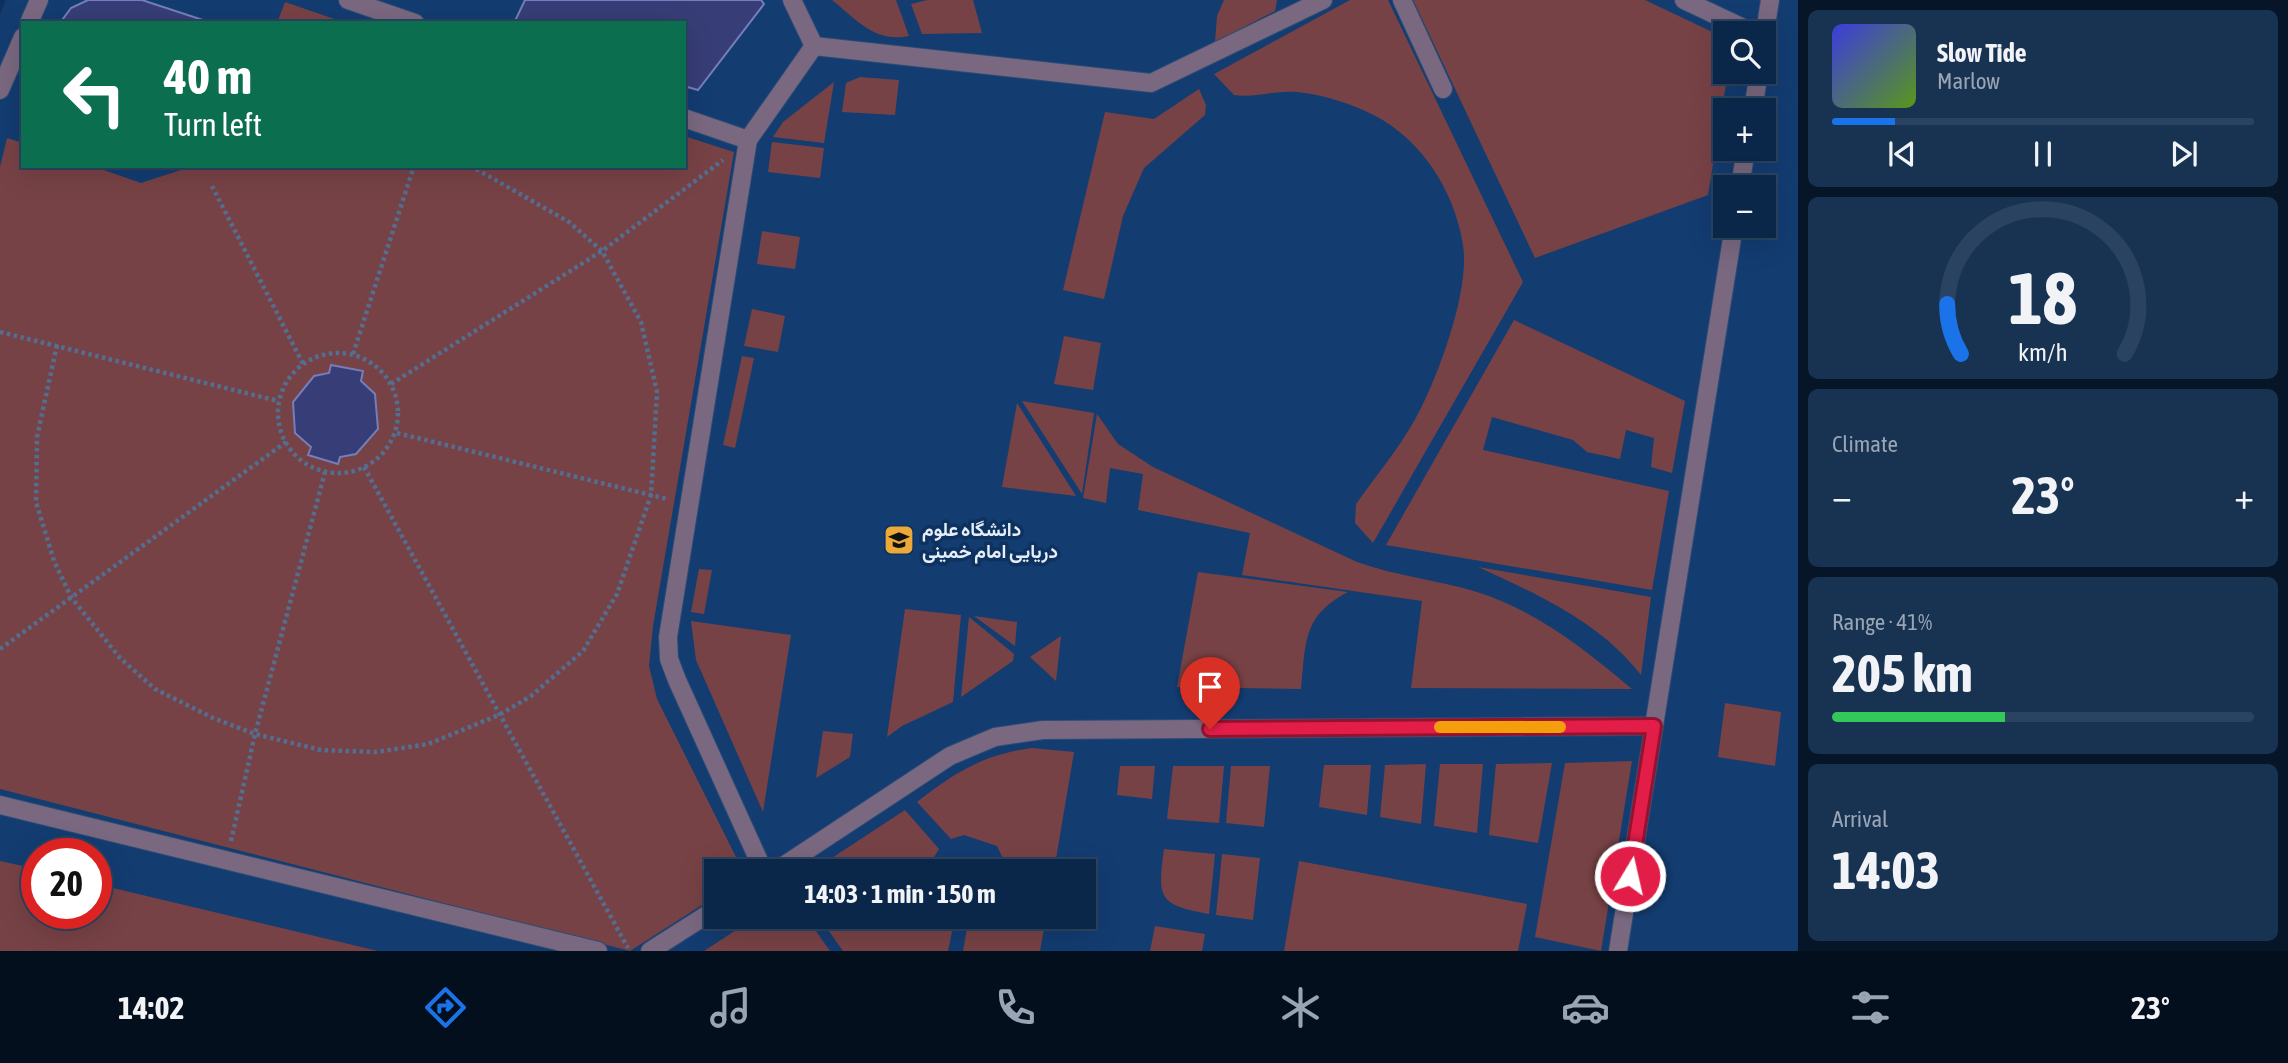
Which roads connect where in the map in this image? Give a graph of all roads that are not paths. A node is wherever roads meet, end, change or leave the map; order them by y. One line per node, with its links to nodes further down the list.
1 (39, 0): 8 (lane)
2 (348, 0): 9 (lane)
3 (792, 0): 13 (lane)
4 (1323, 0): 13 (lane)
5 (1402, 0): 14 (lane)
6 (1684, 0): 10 (lane)
7 (1770, 0): 11 (lane)
8 (30, 21)
9 (409, 21)
10 (1729, 21)
11 (1767, 21)
12 (21, 42): 15 (lane)
13 (814, 46): 17 (lane)
14 (1443, 89)
15 (0, 90)
16 (686, 119): 17 (lane)
17 (748, 141): 21 (lane)
18 (1732, 238): 19 (lane)
19 (1654, 726): 22 (lane); 26 (lane)
20 (0, 805): 24 (lane)
21 (758, 859)
22 (794, 859)
23 (704, 917): 25 (lane)
24 (598, 951)
25 (650, 951)
26 (1618, 951)

